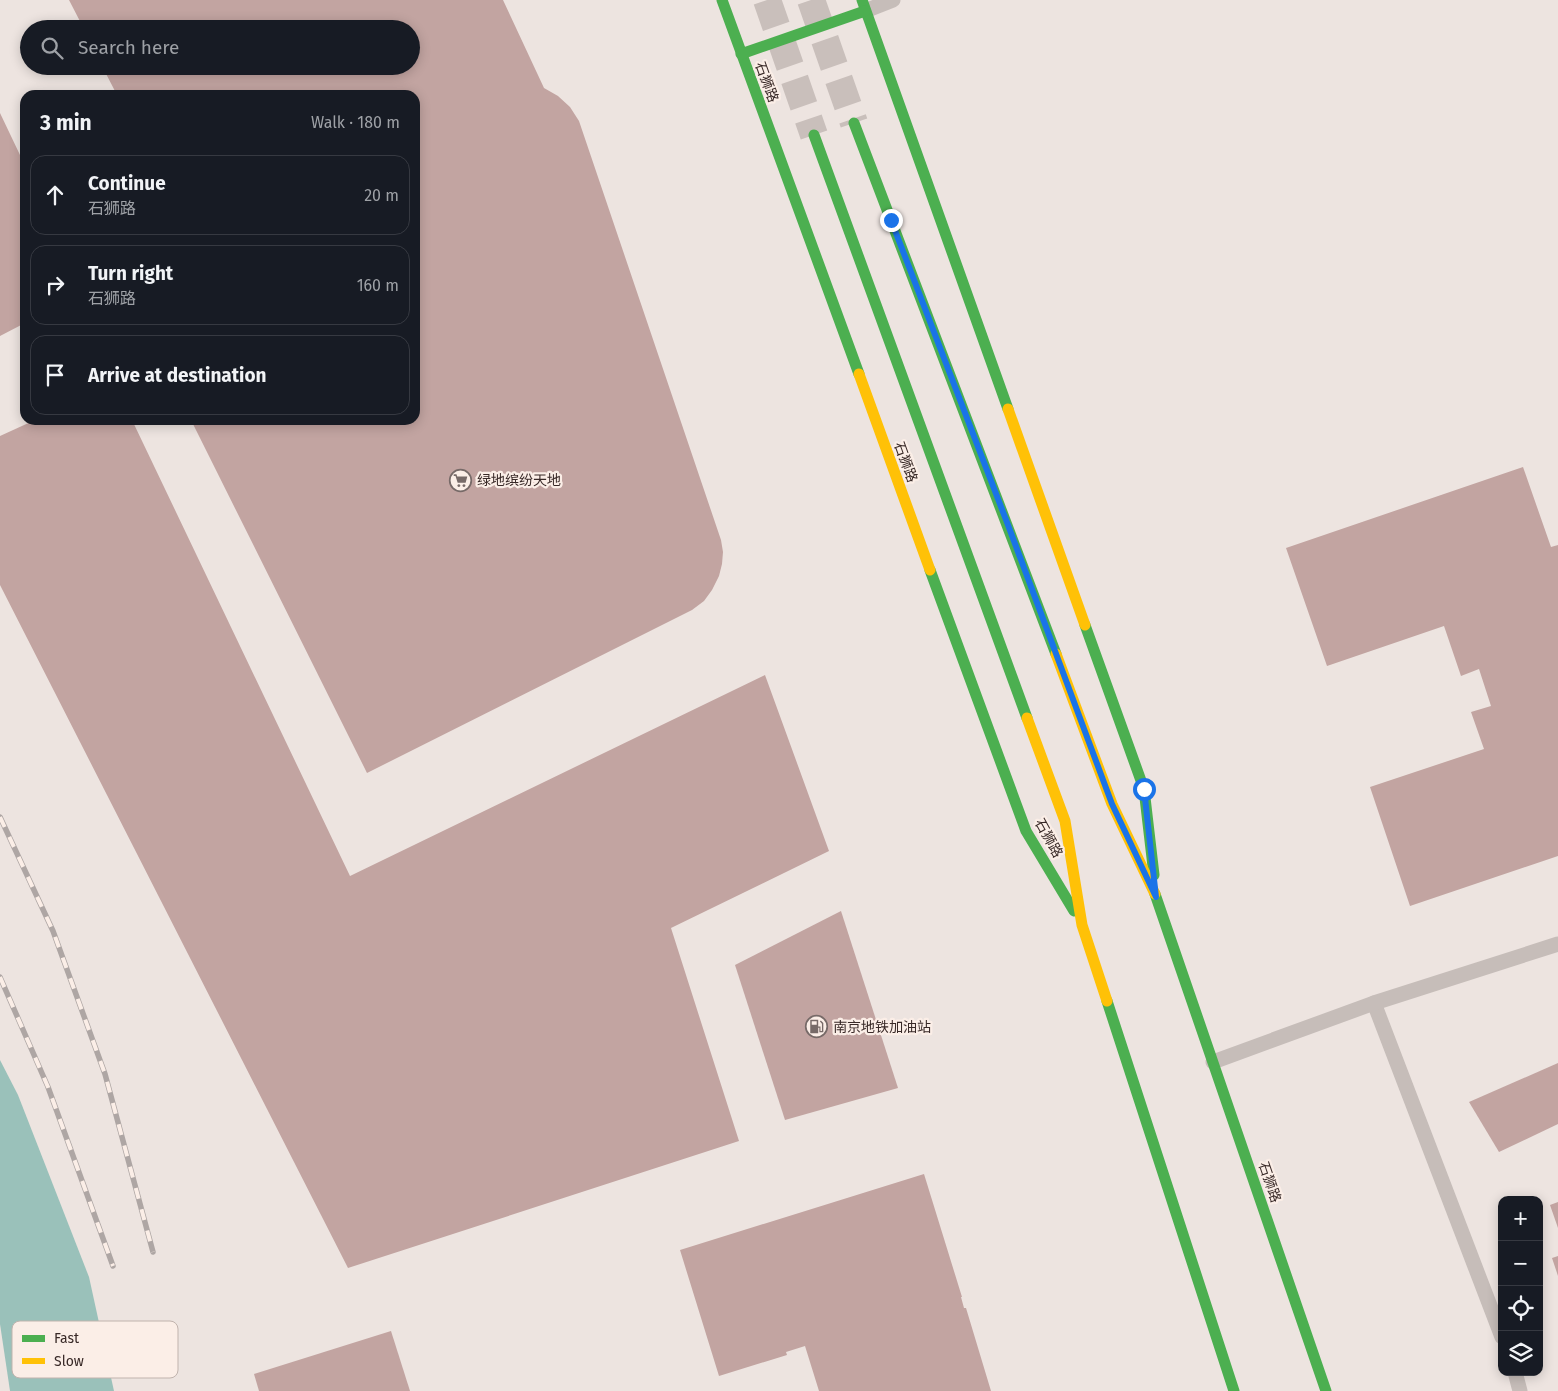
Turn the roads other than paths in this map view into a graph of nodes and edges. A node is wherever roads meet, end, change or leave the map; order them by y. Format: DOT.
graph roads {
  1 [pos="722,0"];
  2 [pos="893,0"];
  3 [pos="864,5"];
  4 [pos="741,54"];
  5 [pos="854,123"];
  6 [pos="814,134"];
  7 [pos="1156,897"];
  8 [pos="1082,925"];
  9 [pos="1558,944"];
  10 [pos="1374,1003"];
  11 [pos="1213,1062"];
  12 [pos="1500,1331"];
  13 [pos="1516,1376"];
  14 [pos="1234,1391"];
  15 [pos="1326,1391"];
  16 [pos="1520,1391"];
  1 -- 4 [label="main road, 石狮路"];
  2 -- 3 [label="lane"];
  3 -- 4 [label="main road"];
  3 -- 7 [label="main road, 石狮路"];
  4 -- 8 [label="main road, 石狮路"];
  5 -- 7 [label="main road, 石狮路"];
  6 -- 8 [label="main road, 石狮路"];
  7 -- 11 [label="main road, 石狮路"];
  8 -- 14 [label="main road, 石狮路"];
  9 -- 10 [label="lane"];
  10 -- 11 [label="lane"];
  10 -- 12 [label="lane"];
  11 -- 15 [label="main road, 石狮路"];
  13 -- 16 [label="lane"];
}
